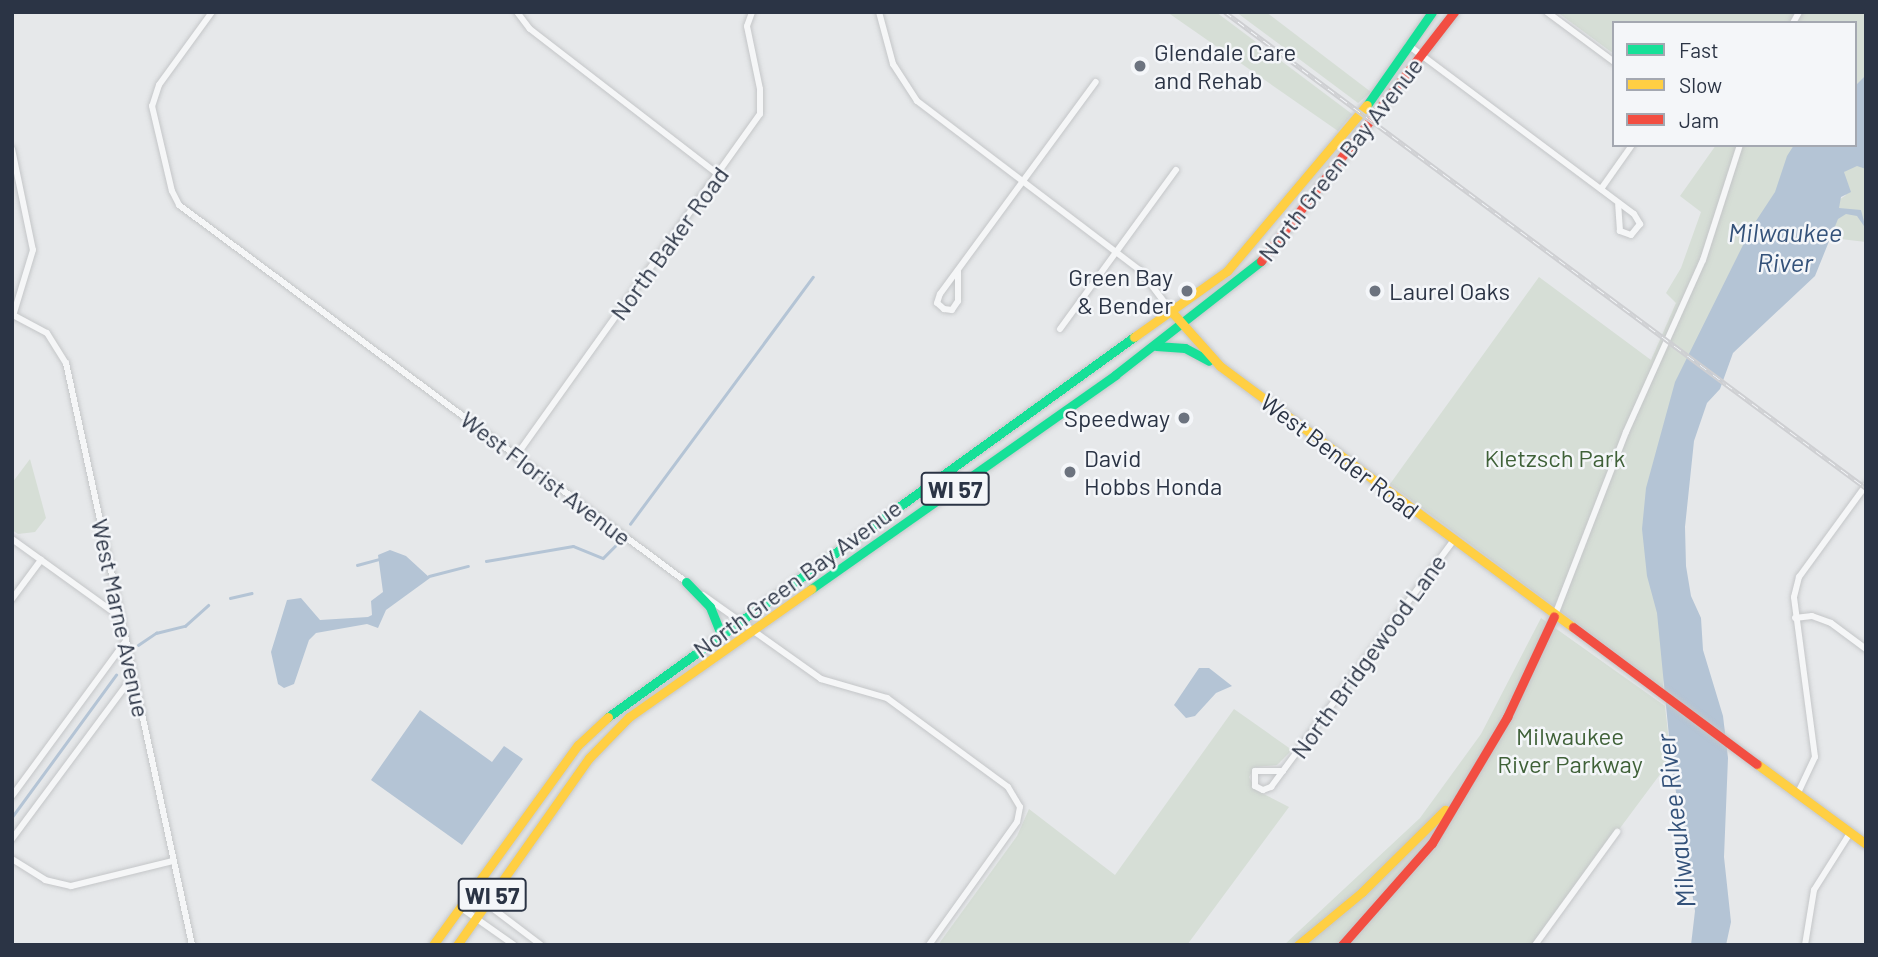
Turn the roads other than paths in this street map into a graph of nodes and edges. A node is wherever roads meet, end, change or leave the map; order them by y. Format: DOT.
graph roads {
  1 [pos="212,12"];
  2 [pos="517,12"];
  3 [pos="752,12"];
  4 [pos="879,12"];
  5 [pos="1432,12"];
  6 [pos="1454,12"];
  7 [pos="1547,12"];
  8 [pos="1408,46"];
  9 [pos="1421,56"];
  10 [pos="1612,61"];
  11 [pos="1096,82"];
  12 [pos="1631,147"];
  13 [pos="1739,147"];
  14 [pos="12,149"];
  15 [pos="1176,170"];
  16 [pos="719,175"];
  17 [pos="1024,183"];
  18 [pos="1601,189"];
  19 [pos="1618,205"];
  20 [pos="1117,251"];
  21 [pos="958,271"];
  22 [pos="1171,311"];
  23 [pos="13,316"];
  24 [pos="1183,326"];
  25 [pos="1060,329"];
  26 [pos="1156,346"];
  27 [pos="1220,366"];
  28 [pos="516,456"];
  29 [pos="1866,485"];
  30 [pos="12,539"];
  31 [pos="1454,540"];
  32 [pos="41,560"];
  33 [pos="821,560"];
  34 [pos="807,570"];
  35 [pos="832,576"];
  36 [pos="686,582"];
  37 [pos="818,586"];
  38 [pos="12,599"];
  39 [pos="1554,616"];
  40 [pos="120,617"];
  41 [pos="1795,618"];
  42 [pos="737,620"];
  43 [pos="752,630"];
  44 [pos="720,632"];
  45 [pos="125,642"];
  46 [pos="1866,649"];
  47 [pos="133,676"];
  48 [pos="1283,771"];
  49 [pos="1797,794"];
  50 [pos="12,796"];
  51 [pos="1451,804"];
  52 [pos="1617,832"];
  53 [pos="1850,832"];
  54 [pos="12,839"];
  55 [pos="1866,844"];
  56 [pos="12,859"];
  57 [pos="173,861"];
  58 [pos="471,892"];
  59 [pos="486,904"];
  60 [pos="460,907"];
  61 [pos="476,918"];
  62 [pos="192,945"];
  63 [pos="433,945"];
  64 [pos="457,945"];
  65 [pos="514,945"];
  66 [pos="541,945"];
  67 [pos="929,945"];
  68 [pos="1298,945"];
  69 [pos="1342,945"];
  70 [pos="1535,945"];
  71 [pos="1805,945"];
  1 -- 28 [label="street, West Florist Avenue"];
  2 -- 16 [label="street"];
  3 -- 16 [label="street, North Baker Road"];
  4 -- 17 [label="street, West Bender Road"];
  5 -- 8 [label="main road, North Green Bay Avenue / WI 57"];
  6 -- 9 [label="main road, North Green Bay Avenue / WI 57"];
  7 -- 10 [label="street"];
  8 -- 9 [label="street"];
  8 -- 22 [label="main road, North Green Bay Avenue / WI 57"];
  9 -- 18 [label="street"];
  9 -- 24 [label="main road, North Green Bay Avenue / WI 57"];
  11 -- 17 [label="street"];
  12 -- 18 [label="street"];
  13 -- 39 [label="street"];
  14 -- 23 [label="street"];
  15 -- 20 [label="street"];
  16 -- 28 [label="street, North Baker Road"];
  17 -- 20 [label="street, West Bender Road"];
  17 -- 21 [label="street"];
  18 -- 19 [label="street"];
  19 -- 19 [label="street"];
  20 -- 22 [label="street, West Bender Road"];
  20 -- 25 [label="street"];
  21 -- 21 [label="street"];
  22 -- 24 [label="main road, West Bender Road"];
  22 -- 33 [label="main road, North Green Bay Avenue / WI 57"];
  23 -- 40 [label="street, West Marne Avenue"];
  24 -- 26 [label="main road, North Green Bay Avenue / WI 57"];
  24 -- 27 [label="main road, West Bender Road"];
  26 -- 27 [label="main road"];
  26 -- 35 [label="main road, North Green Bay Avenue / WI 57"];
  27 -- 31 [label="main road, West Bender Road"];
  28 -- 36 [label="street, West Florist Avenue"];
  29 -- 41 [label="street"];
  30 -- 32 [label="street"];
  31 -- 39 [label="main road, West Bender Road"];
  31 -- 48 [label="street, North Bridgewood Lane"];
  32 -- 38 [label="street"];
  32 -- 40 [label="street"];
  33 -- 34 [label="main road, North Green Bay Avenue / WI 57"];
  33 -- 35 [label="main road"];
  34 -- 37 [label="main road"];
  34 -- 42 [label="main road, North Green Bay Avenue / WI 57"];
  35 -- 37 [label="main road, North Green Bay Avenue / WI 57"];
  36 -- 42 [label="street, West Florist Avenue"];
  36 -- 44 [label="main road"];
  37 -- 43 [label="main road, North Green Bay Avenue / WI 57"];
  39 -- 49 [label="main road, West Bender Road"];
  39 -- 51 [label="main road"];
  40 -- 45 [label="street, West Marne Avenue"];
  41 -- 46 [label="street"];
  41 -- 49 [label="street"];
  42 -- 43 [label="street, West Florist Avenue"];
  42 -- 44 [label="main road, North Green Bay Avenue / WI 57"];
  43 -- 59 [label="main road, North Green Bay Avenue / WI 57"];
  43 -- 67 [label="street, West Florist Avenue"];
  44 -- 58 [label="main road, North Green Bay Avenue / WI 57"];
  45 -- 47 [label="street, West Marne Avenue"];
  45 -- 50 [label="street"];
  47 -- 54 [label="street"];
  47 -- 57 [label="street, West Marne Avenue"];
  48 -- 48 [label="street, North Bridgewood Lane"];
  49 -- 53 [label="main road, West Bender Road"];
  51 -- 68 [label="main road"];
  51 -- 69 [label="main road"];
  52 -- 70 [label="street"];
  53 -- 55 [label="main road, West Bender Road"];
  53 -- 71 [label="street"];
  56 -- 57 [label="street"];
  57 -- 62 [label="street, West Marne Avenue"];
  58 -- 59 [label="street"];
  58 -- 60 [label="main road, North Green Bay Avenue / WI 57"];
  59 -- 61 [label="main road, North Green Bay Avenue / WI 57"];
  59 -- 66 [label="street"];
  60 -- 61 [label="street"];
  60 -- 63 [label="main road, North Green Bay Avenue / WI 57"];
  61 -- 64 [label="main road, North Green Bay Avenue / WI 57"];
  61 -- 65 [label="street"];
}
